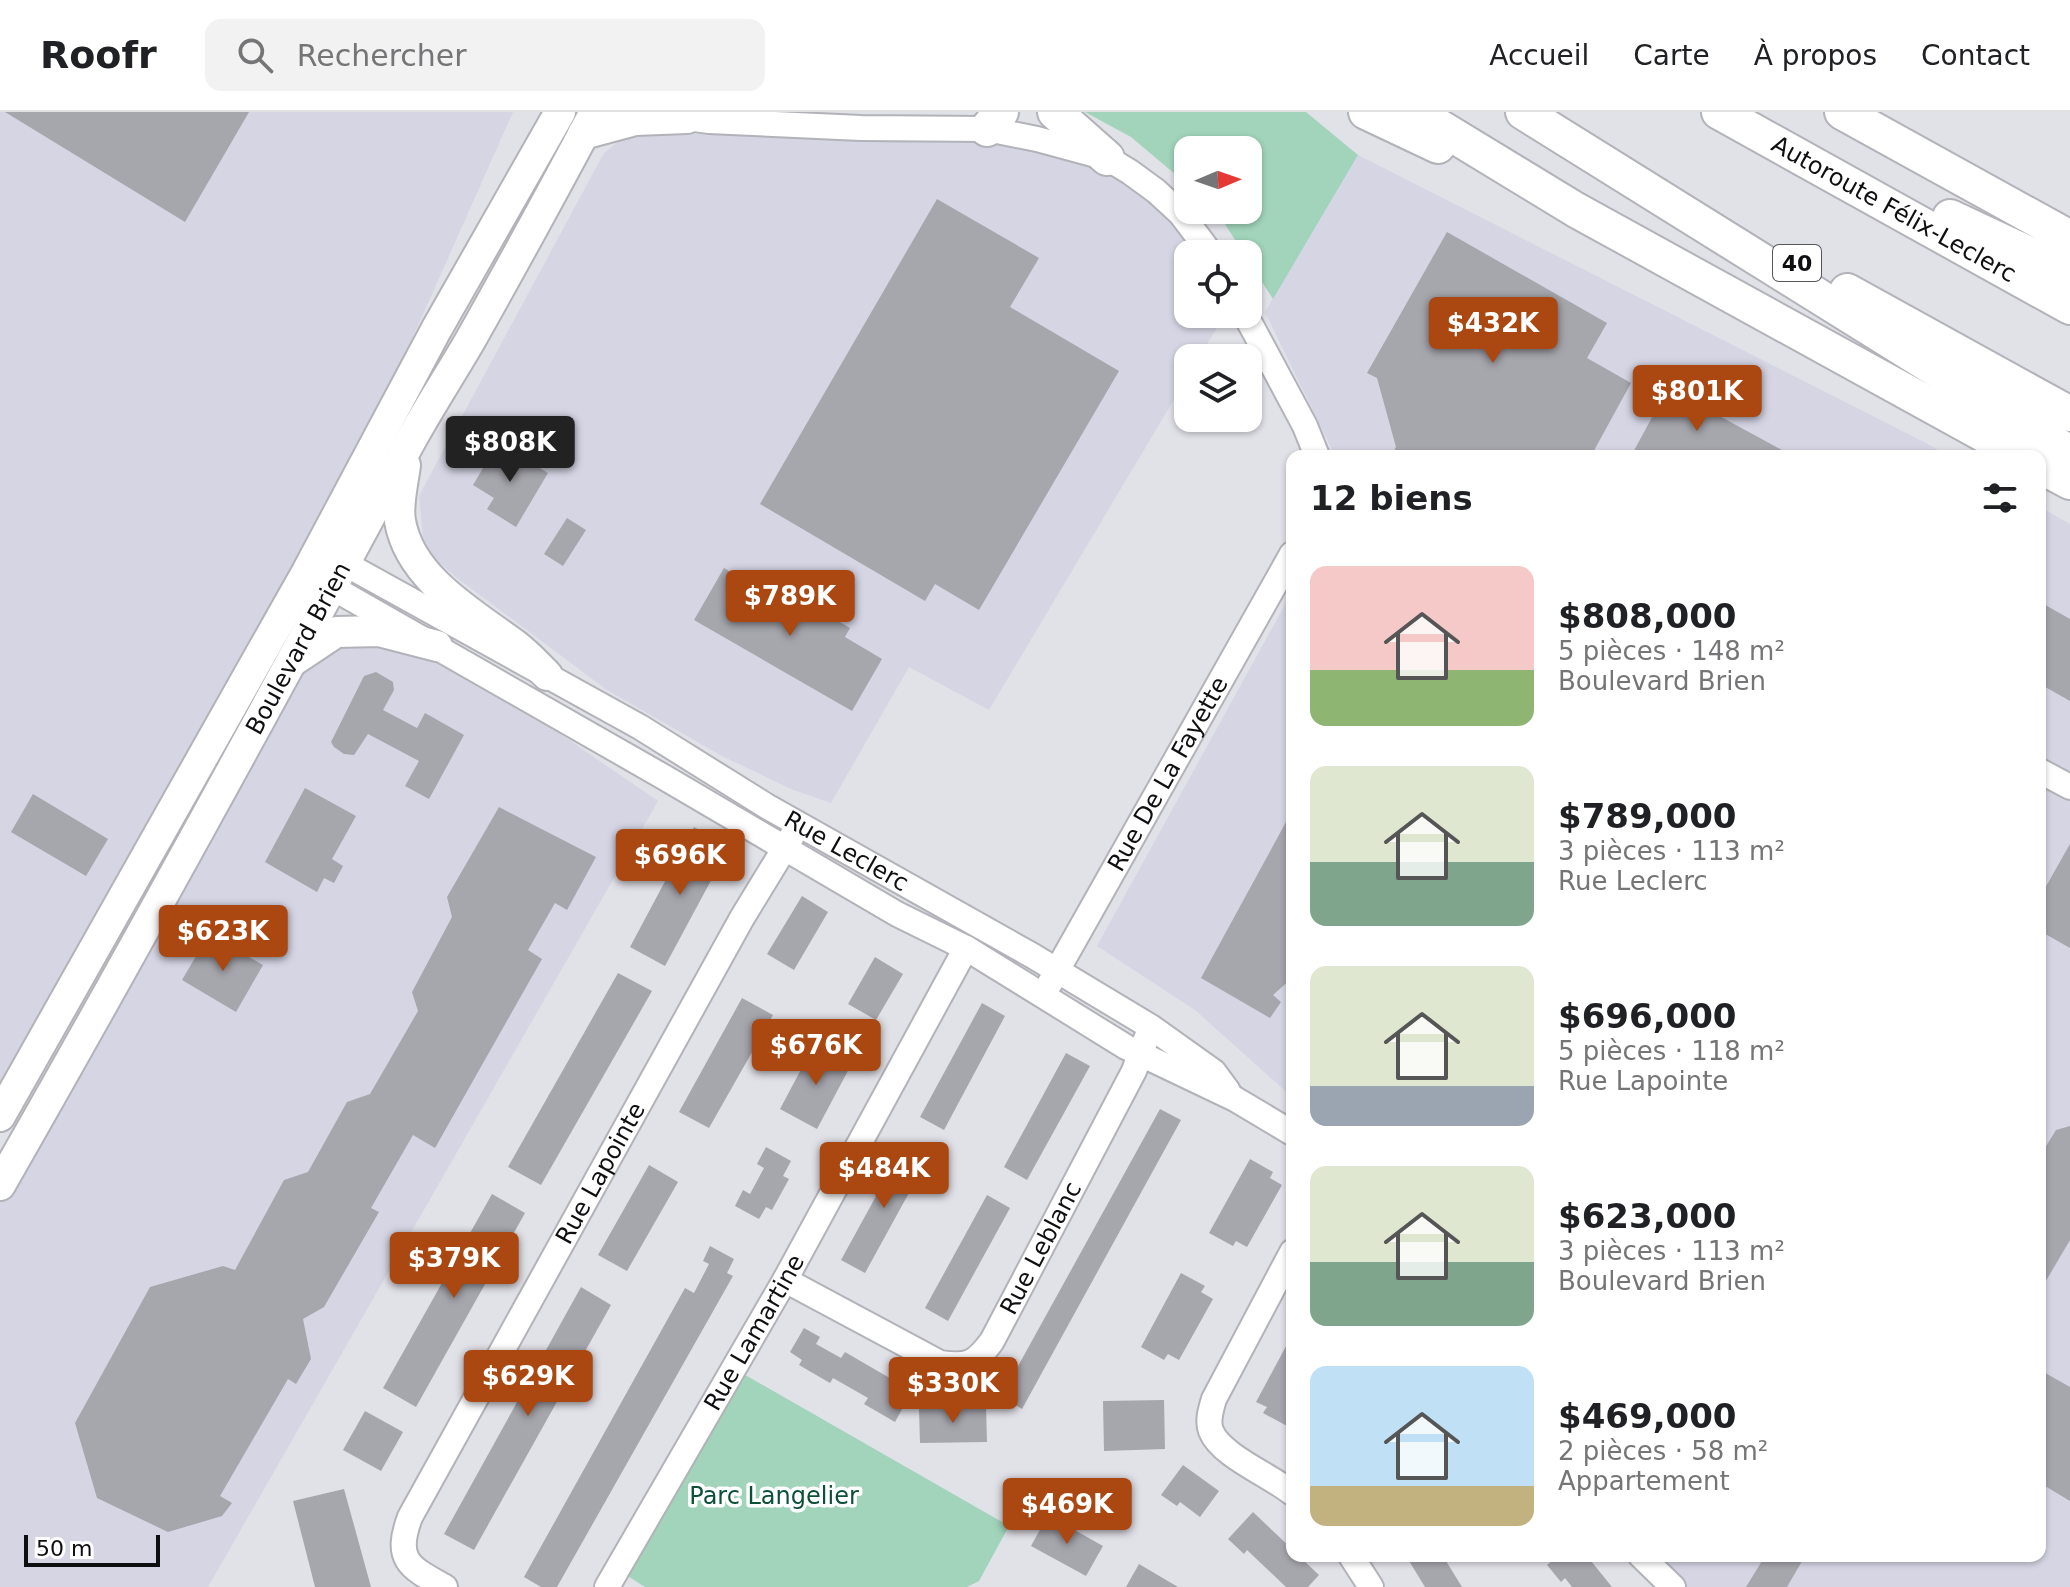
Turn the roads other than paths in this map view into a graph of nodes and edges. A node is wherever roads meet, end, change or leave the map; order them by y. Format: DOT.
graph roads {
  1 [pos="560,112"];
  2 [pos="1055,112"];
  3 [pos="1366,112"];
  4 [pos="1415,112"];
  5 [pos="1524,112"];
  6 [pos="1842,112"];
  7 [pos="1721,113"];
  8 [pos="682,115"];
  9 [pos="991,118"];
  10 [pos="589,123"];
  11 [pos="1107,158"];
  12 [pos="1576,210"];
  13 [pos="2070,238"];
  14 [pos="1201,240"];
  15 [pos="2070,273"];
  16 [pos="2070,307"];
  17 [pos="1252,328"];
  18 [pos="2070,414"];
  19 [pos="407,447"];
  20 [pos="1315,450"];
  21 [pos="2012,450"];
  22 [pos="2070,453"];
  23 [pos="2046,469"];
  24 [pos="2070,482"];
  25 [pos="312,561"];
  26 [pos="1286,565"];
  27 [pos="340,577"];
  28 [pos="437,646"];
  29 [pos="289,663"];
  30 [pos="547,675"];
  31 [pos="2046,774"];
  32 [pos="2070,787"];
  33 [pos="800,824"];
  34 [pos="785,848"];
  35 [pos="966,948"];
  36 [pos="1058,970"];
  37 [pos="1043,996"];
  38 [pos="1151,1027"];
  39 [pos="1141,1054"];
  40 [pos="1235,1099"];
  41 [pos="0,1116"];
  42 [pos="1286,1129"];
  43 [pos="0,1185"];
  44 [pos="1286,1263"];
  45 [pos="785,1280"];
  46 [pos="1286,1489"];
  47 [pos="1355,1562"];
  48 [pos="1647,1562"];
  49 [pos="445,1587"];
  50 [pos="607,1587"];
  51 [pos="1371,1587"];
  52 [pos="1673,1587"];
  1 -- 25 [label="main road, Boulevard Brien"];
  2 -- 11 [label="highway"];
  3 -- 12 [label="highway"];
  4 -- 12 [label="highway"];
  5 -- 18 [label="highway, 40"];
  5 -- 22 [label="highway"];
  6 -- 13 [label="highway"];
  7 -- 15 [label="highway"];
  7 -- 16 [label="highway, Autoroute Félix-Leclerc"];
  8 -- 9 [label="street"];
  8 -- 10 [label="main road"];
  9 -- 11 [label="street"];
  10 -- 19 [label="main road, Boulevard Brien"];
  11 -- 14 [label="street"];
  12 -- 21 [label="highway"];
  17 -- 20 [label="street"];
  19 -- 27 [label="main road, Boulevard Brien"];
  19 -- 30 [label="main road"];
  23 -- 24 [label="highway"];
  25 -- 27 [label="street, Rue Leclerc"];
  25 -- 41 [label="main road, Boulevard Brien"];
  26 -- 36 [label="street, Rue De La Fayette"];
  27 -- 28 [label="street, Rue Leclerc"];
  27 -- 29 [label="main road, Boulevard Brien"];
  27 -- 30 [label="street, Rue Leclerc"];
  28 -- 29 [label="main road"];
  28 -- 34 [label="street, Rue Leclerc"];
  29 -- 43 [label="main road, Boulevard Brien"];
  30 -- 33 [label="street, Rue Leclerc"];
  31 -- 32 [label="street"];
  33 -- 34 [label="street, Rue Lapointe"];
  33 -- 36 [label="street, Rue Leclerc"];
  34 -- 35 [label="street, Rue Leclerc"];
  34 -- 49 [label="street, Rue Lapointe"];
  35 -- 37 [label="street, Rue Leclerc"];
  35 -- 45 [label="street, Rue Lamartine"];
  36 -- 37 [label="street, Rue De La Fayette"];
  36 -- 38 [label="street, Rue Leclerc"];
  37 -- 39 [label="street, Rue Leclerc"];
  38 -- 39 [label="street, Rue Leblanc"];
  38 -- 40 [label="street, Rue Leclerc"];
  39 -- 40 [label="street, Rue Leclerc"];
  39 -- 45 [label="street, Rue Leblanc"];
  40 -- 42 [label="street, Rue Leclerc"];
  44 -- 46 [label="street"];
  45 -- 50 [label="street, Rue Lamartine"];
  47 -- 51 [label="street"];
  48 -- 52 [label="street"];
}
